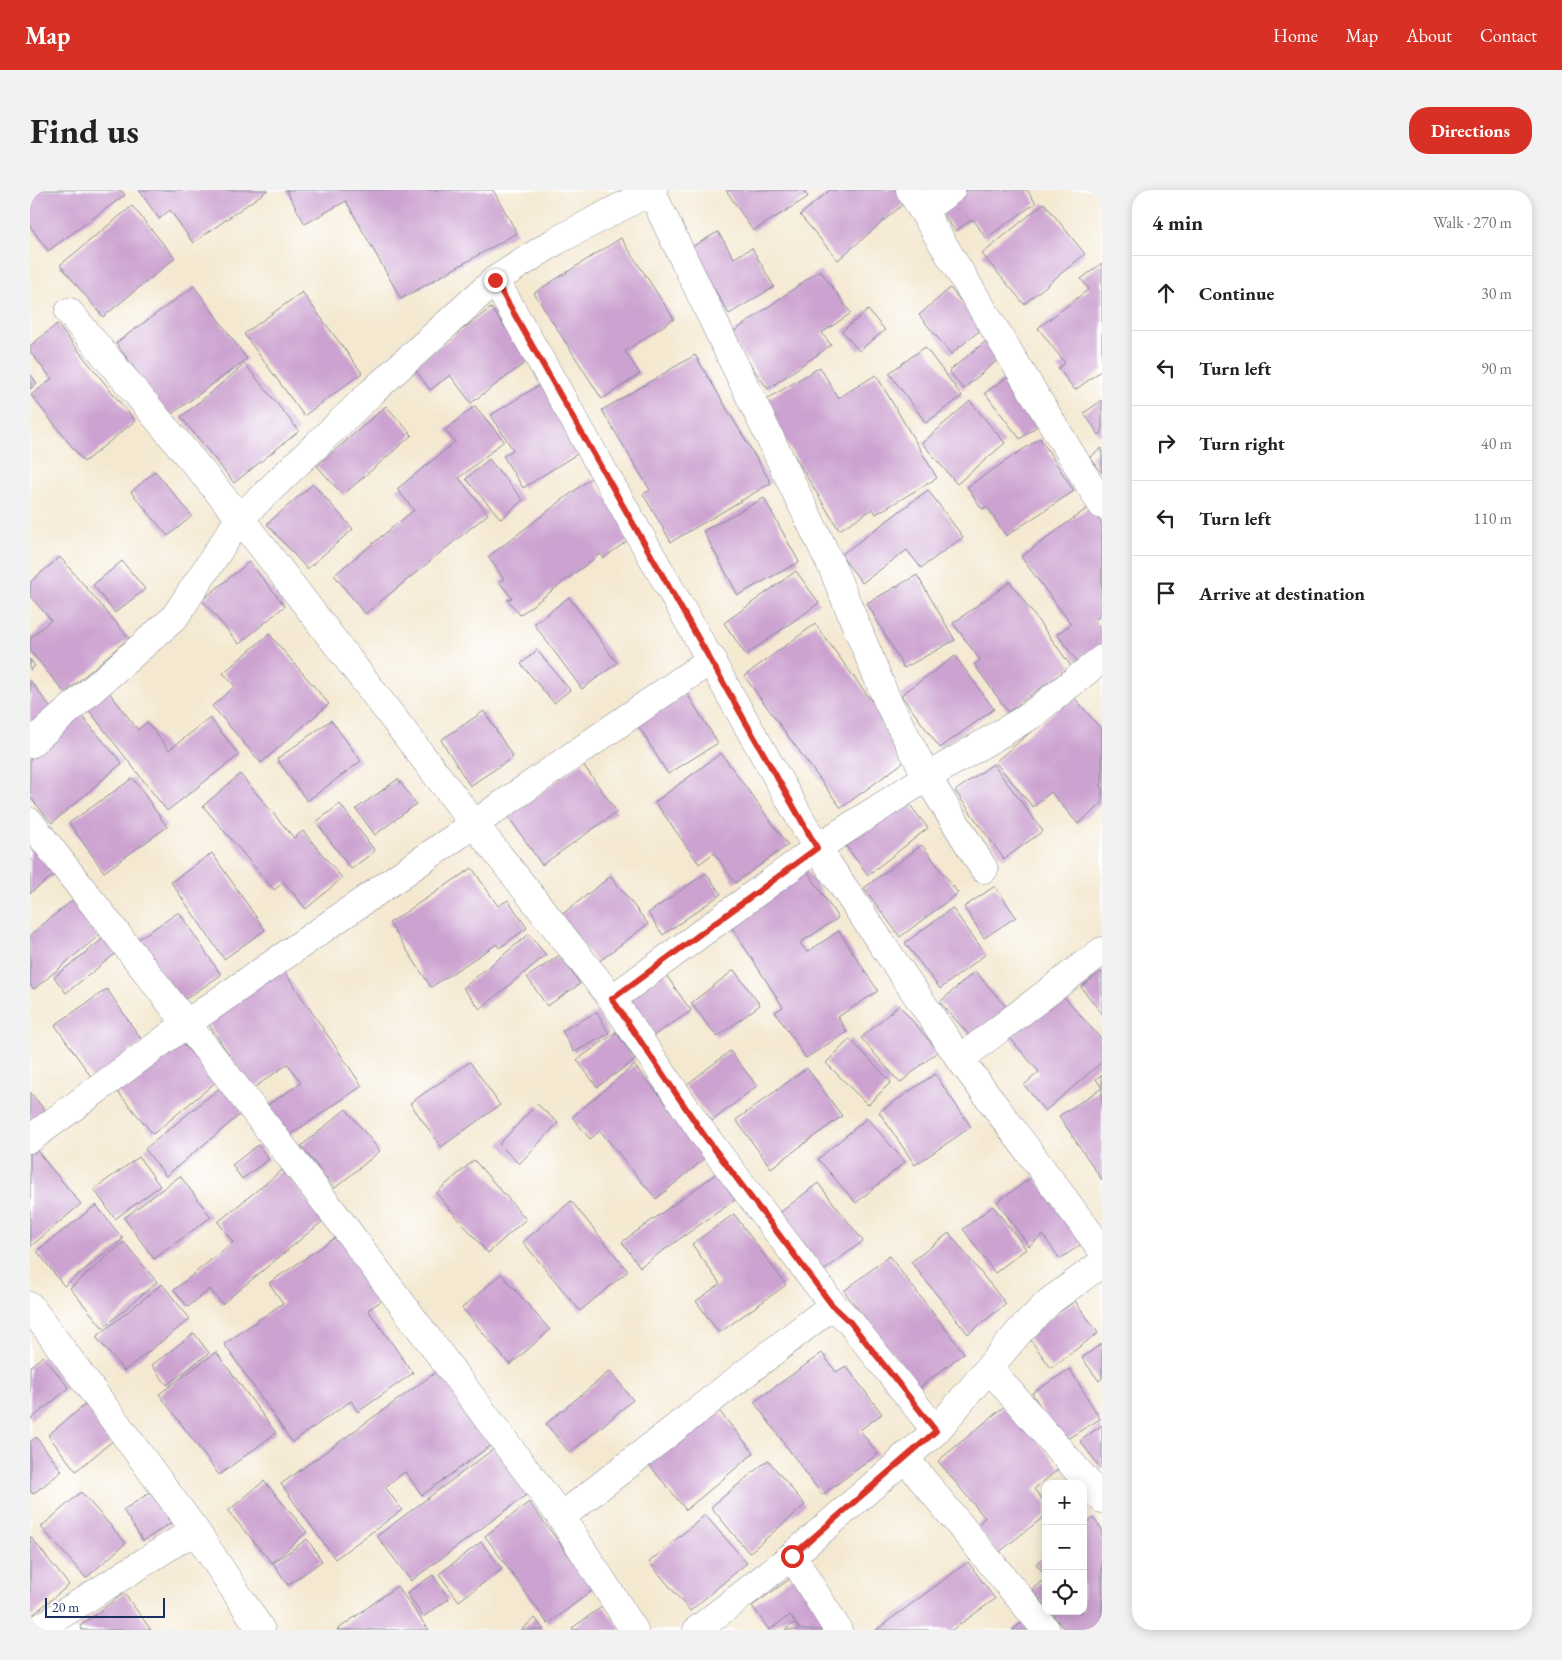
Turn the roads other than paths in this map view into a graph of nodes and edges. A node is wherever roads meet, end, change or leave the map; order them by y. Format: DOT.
graph roads {
  1 [pos="951,190"];
  2 [pos="652,191"];
  3 [pos="917,200"];
  4 [pos="495,280"];
  5 [pos="69,312"];
  6 [pos="1102,505"];
  7 [pos="240,518"];
  8 [pos="712,659"];
  9 [pos="1102,659"];
  10 [pos="30,744"];
  11 [pos="927,777"];
  12 [pos="30,822"];
  13 [pos="475,825"];
  14 [pos="817,848"];
  15 [pos="984,869"];
  16 [pos="1102,951"];
  17 [pos="612,999"];
  18 [pos="186,1024"];
  19 [pos="960,1059"];
  20 [pos="30,1139"];
  21 [pos="1102,1250"];
  22 [pos="1102,1263"];
  23 [pos="832,1305"];
  24 [pos="30,1306"];
  25 [pos="989,1368"];
  26 [pos="936,1431"];
  27 [pos="904,1457"];
  28 [pos="1102,1499"];
  29 [pos="561,1517"];
  30 [pos="195,1530"];
  31 [pos="792,1556"];
  32 [pos="37,1630"];
  33 [pos="261,1630"];
  34 [pos="634,1630"];
  35 [pos="697,1630"];
  36 [pos="838,1630"];
  37 [pos="1046,1630"];
  1 -- 3 [label="street"];
  2 -- 4 [label="street"];
  2 -- 11 [label="street"];
  3 -- 6 [label="street"];
  4 -- 7 [label="street"];
  4 -- 8 [label="street"];
  5 -- 7 [label="street"];
  7 -- 10 [label="street"];
  7 -- 13 [label="street"];
  8 -- 13 [label="street"];
  8 -- 14 [label="street"];
  9 -- 11 [label="street"];
  11 -- 14 [label="street"];
  11 -- 15 [label="street"];
  12 -- 18 [label="street"];
  13 -- 17 [label="street"];
  13 -- 18 [label="street"];
  14 -- 17 [label="street"];
  14 -- 19 [label="street"];
  16 -- 19 [label="street"];
  17 -- 23 [label="street"];
  18 -- 20 [label="street"];
  18 -- 29 [label="street"];
  19 -- 21 [label="street"];
  22 -- 25 [label="street"];
  23 -- 26 [label="street"];
  23 -- 29 [label="street"];
  24 -- 30 [label="street"];
  25 -- 26 [label="street"];
  25 -- 28 [label="street"];
  26 -- 27 [label="street"];
  27 -- 31 [label="street"];
  27 -- 37 [label="street"];
  29 -- 34 [label="street"];
  30 -- 32 [label="street"];
  30 -- 33 [label="street"];
  31 -- 35 [label="street"];
  31 -- 36 [label="street"];
}
